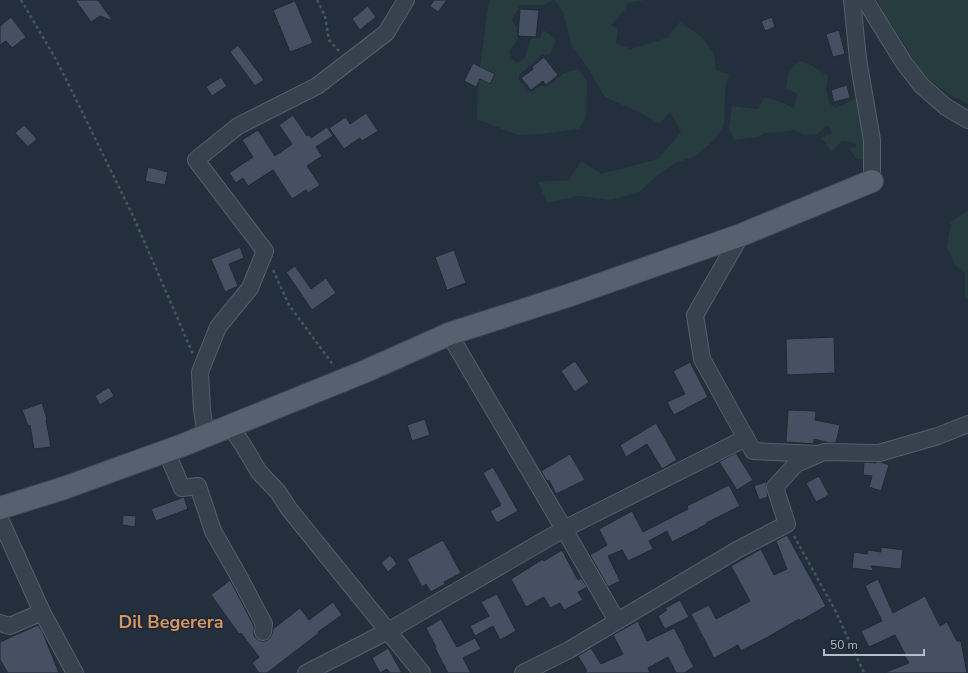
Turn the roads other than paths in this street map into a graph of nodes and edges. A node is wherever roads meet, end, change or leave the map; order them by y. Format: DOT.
graph roads {
  1 [pos="406,0"];
  2 [pos="852,0"];
  3 [pos="866,0"];
  4 [pos="968,120"];
  5 [pos="872,181"];
  6 [pos="741,235"];
  7 [pos="449,334"];
  8 [pos="968,424"];
  9 [pos="230,426"];
  10 [pos="206,436"];
  11 [pos="746,438"];
  12 [pos="166,451"];
  13 [pos="819,454"];
  14 [pos="0,508"];
  15 [pos="0,519"];
  16 [pos="564,529"];
  17 [pos="42,612"];
  18 [pos="617,621"];
  19 [pos="0,623"];
  20 [pos="388,631"];
  21 [pos="263,632"];
  22 [pos="75,673"];
  23 [pos="306,673"];
  24 [pos="422,673"];
  25 [pos="523,673"];
  1 -- 10 [label="street"];
  2 -- 5 [label="street"];
  3 -- 4 [label="street"];
  5 -- 6 [label="main road"];
  6 -- 7 [label="main road"];
  6 -- 11 [label="street"];
  7 -- 9 [label="main road"];
  7 -- 16 [label="street"];
  8 -- 13 [label="street"];
  9 -- 10 [label="main road"];
  9 -- 20 [label="street"];
  10 -- 12 [label="main road"];
  11 -- 13 [label="street"];
  11 -- 16 [label="street"];
  12 -- 14 [label="main road"];
  12 -- 21 [label="street"];
  13 -- 18 [label="street"];
  15 -- 17 [label="street"];
  16 -- 18 [label="street"];
  16 -- 20 [label="street"];
  17 -- 19 [label="street"];
  17 -- 22 [label="street"];
  18 -- 25 [label="street"];
  20 -- 23 [label="street"];
  20 -- 24 [label="street"];
}
